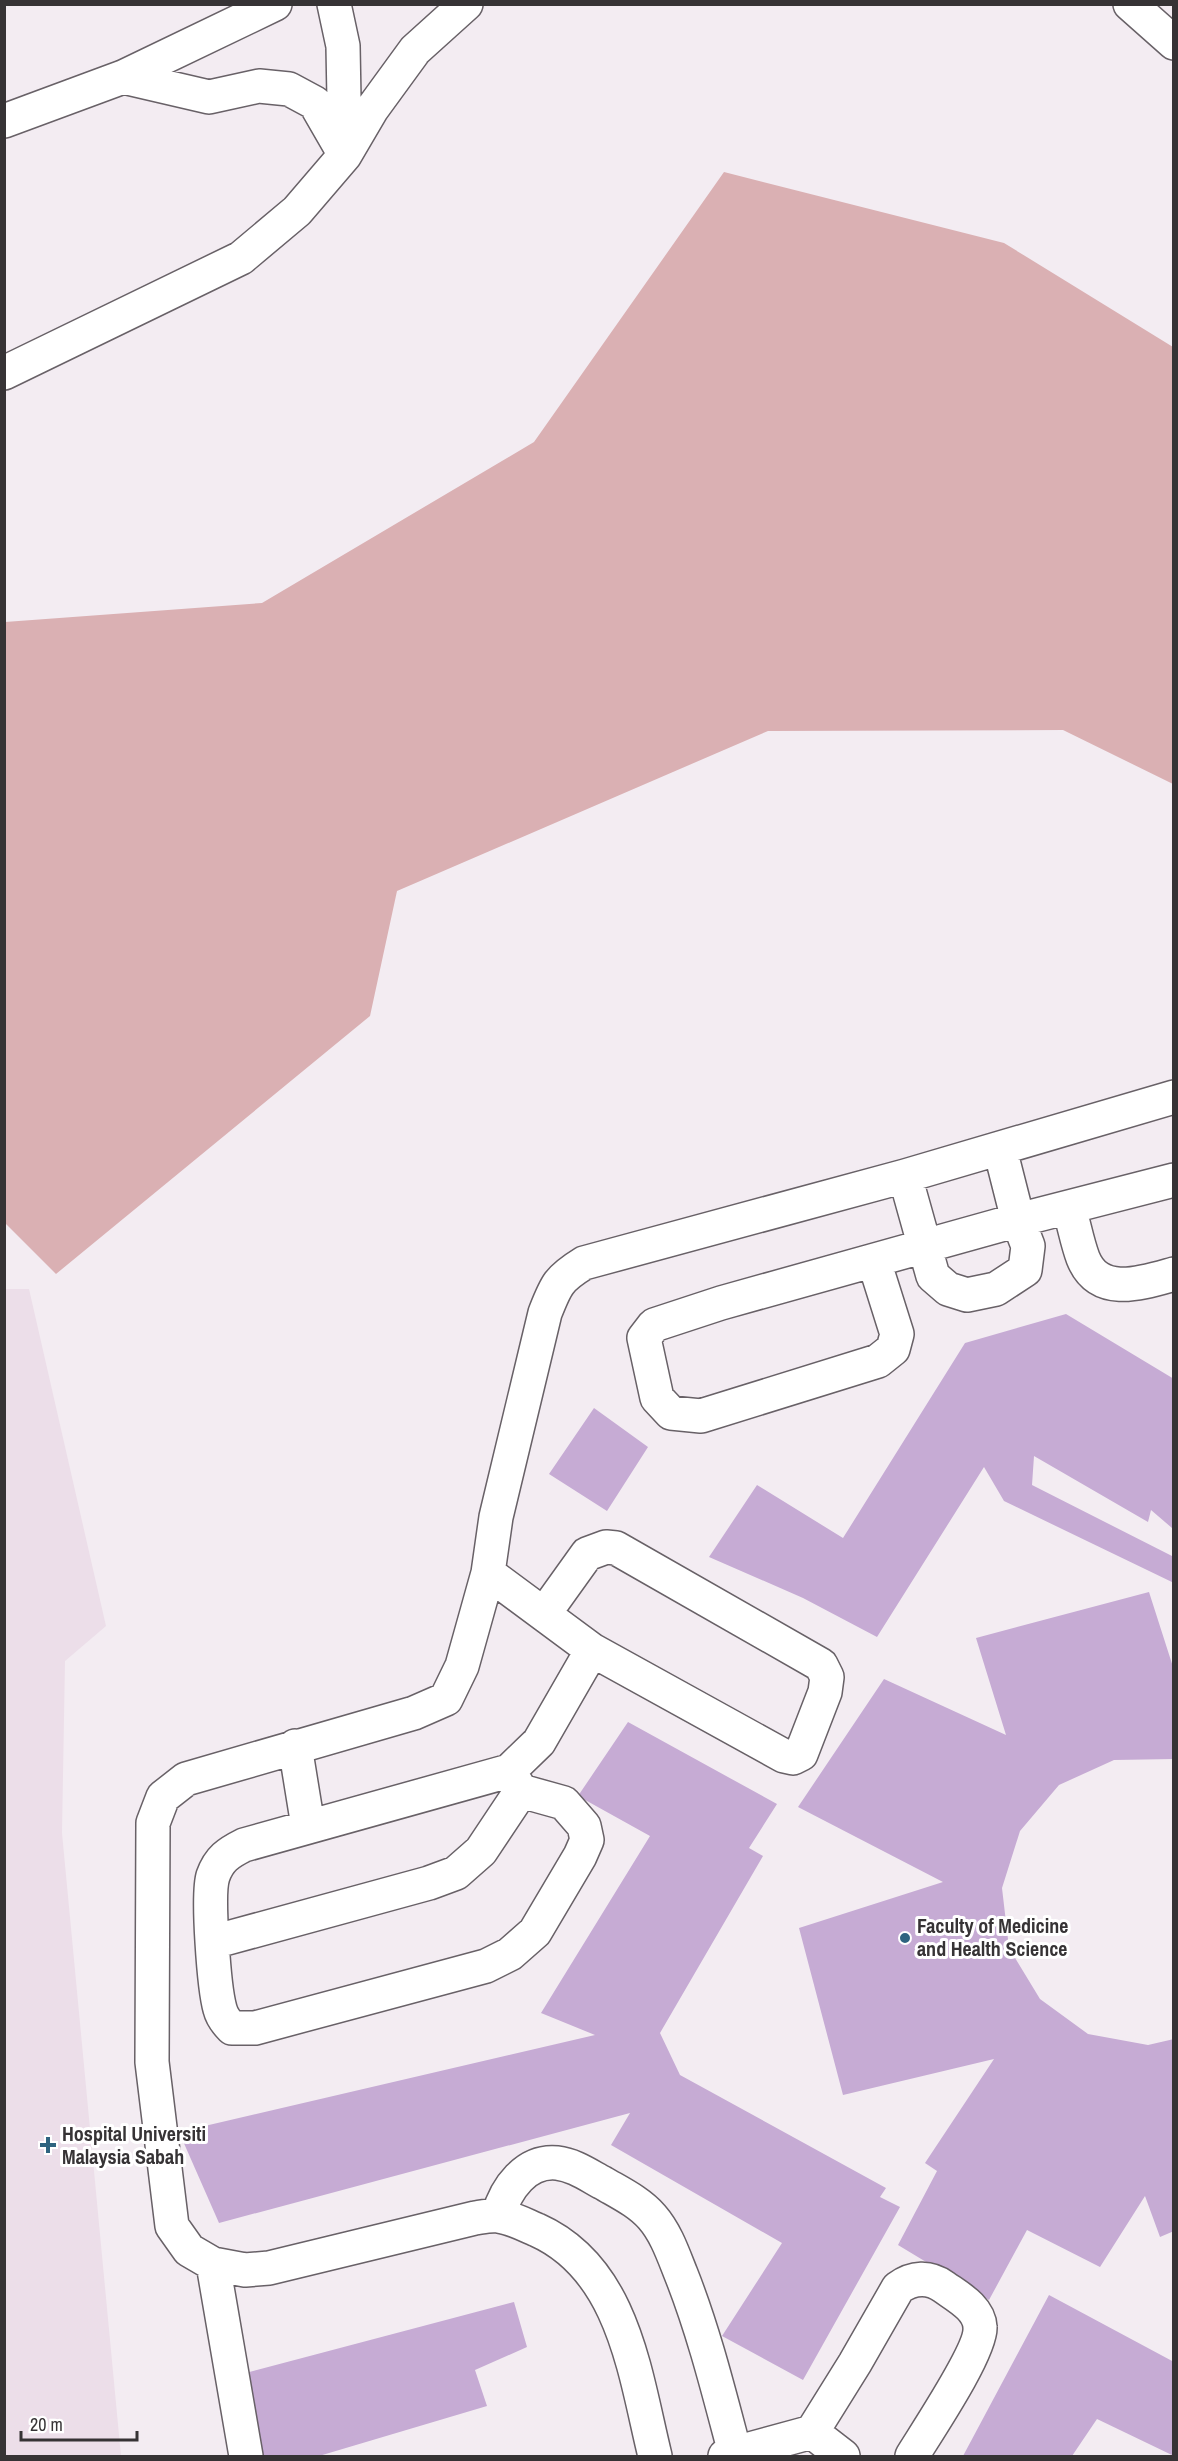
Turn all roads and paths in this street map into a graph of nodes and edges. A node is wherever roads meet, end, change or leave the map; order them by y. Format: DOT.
graph roads {
  1 [pos="275,4"];
  2 [pos="334,4"];
  3 [pos="466,4"];
  4 [pos="1130,4"];
  5 [pos="1173,43"];
  6 [pos="123,77"];
  7 [pos="4,121"];
  8 [pos="345,155"];
  9 [pos="4,373"];
  10 [pos="1173,1097"];
  11 [pos="1000,1149"];
  12 [pos="905,1176"];
  13 [pos="1173,1180"];
  14 [pos="1070,1208"];
  15 [pos="1018,1220"];
  16 [pos="925,1248"];
  17 [pos="874,1262"];
  18 [pos="1173,1274"];
  19 [pos="488,1573"];
  20 [pos="544,1614"];
  21 [pos="592,1650"];
  22 [pos="296,1746"];
  23 [pos="515,1781"];
  24 [pos="308,1826"];
  25 [pos="213,1942"];
  26 [pos="498,2216"];
  27 [pos="213,2264"];
  28 [pos="812,2432"];
  29 [pos="730,2455"];
  30 [pos="246,2457"];
  31 [pos="655,2457"];
  32 [pos="843,2457"];
  33 [pos="912,2457"];
  1 -- 6 [label="street"];
  2 -- 8 [label="street"];
  3 -- 8 [label="street"];
  4 -- 5 [label="street"];
  6 -- 7 [label="street"];
  6 -- 8 [label="street"];
  8 -- 9 [label="street"];
  10 -- 11 [label="street"];
  11 -- 12 [label="street"];
  11 -- 15 [label="street"];
  12 -- 16 [label="street"];
  12 -- 19 [label="street"];
  13 -- 14 [label="street"];
  14 -- 15 [label="street"];
  14 -- 18 [label="street"];
  15 -- 16 [label="street"];
  15 -- 16 [label="street"];
  16 -- 17 [label="street"];
  17 -- 17 [label="street"];
  19 -- 20 [label="street"];
  19 -- 22 [label="street"];
  20 -- 21 [label="street"];
  20 -- 21 [label="street"];
  21 -- 23 [label="street"];
  22 -- 24 [label="street"];
  22 -- 27 [label="street"];
  23 -- 24 [label="street"];
  23 -- 25 [label="street"];
  23 -- 25 [label="street"];
  24 -- 25 [label="street"];
  26 -- 27 [label="street"];
  26 -- 29 [label="street"];
  26 -- 31 [label="street"];
  27 -- 30 [label="street"];
  28 -- 29 [label="street"];
  28 -- 32 [label="street"];
  28 -- 33 [label="street"];
}
